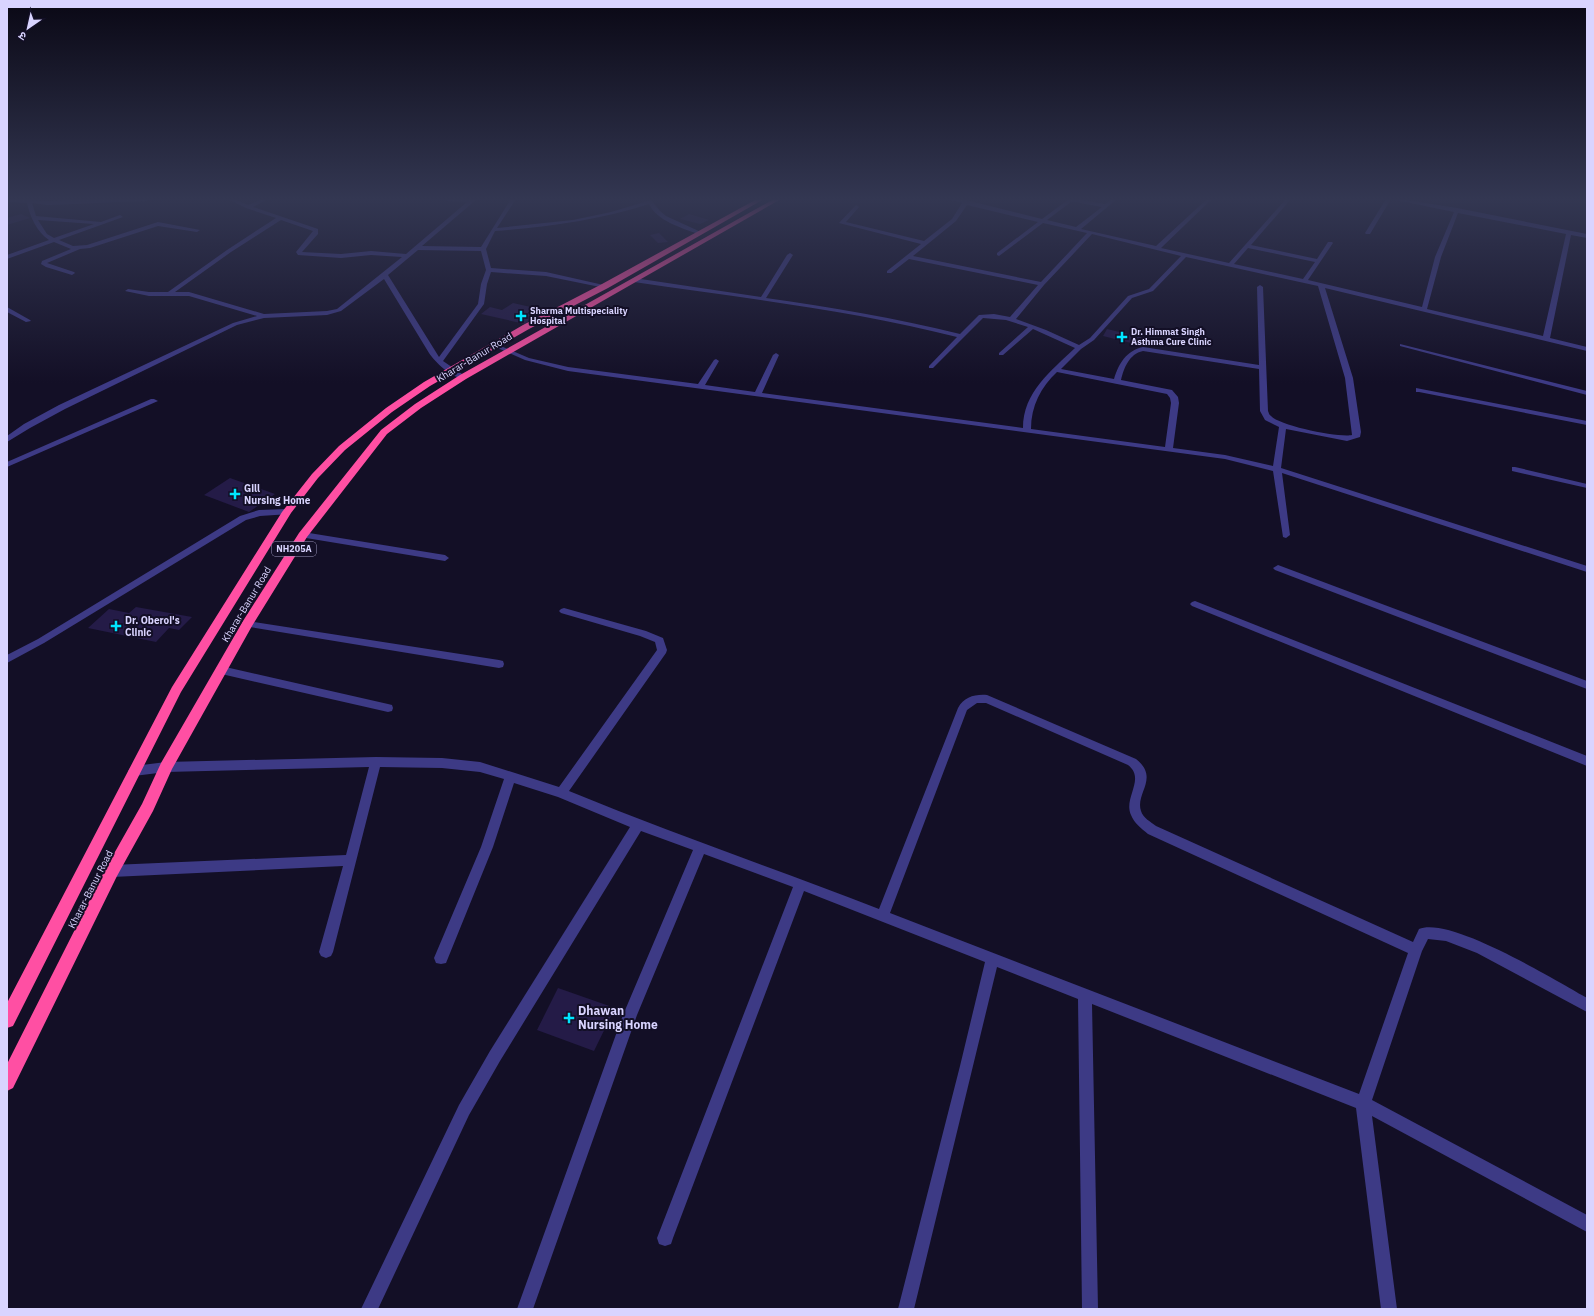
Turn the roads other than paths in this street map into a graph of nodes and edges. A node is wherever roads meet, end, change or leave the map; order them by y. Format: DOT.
graph roads {
  1 [pos="48,260"];
  2 [pos="216,260"];
  3 [pos="401,260"];
  4 [pos="486,260"];
  5 [pos="651,260"];
  6 [pos="669,260"];
  7 [pos="787,260"];
  8 [pos="904,260"];
  9 [pos="925,260"];
  10 [pos="1064,260"];
  11 [pos="1180,260"];
  12 [pos="1209,260"];
  13 [pos="1234,260"];
  14 [pos="1437,260"];
  15 [pos="1563,260"];
  16 [pos="1318,261"];
  17 [pos="1230,265"];
  18 [pos="489,270"];
  19 [pos="889,272"];
  20 [pos="72,273"];
  21 [pos="385,275"];
  22 [pos="634,280"];
  23 [pos="1304,281"];
  24 [pos="1042,284"];
  25 [pos="1321,285"];
  26 [pos="605,286"];
  27 [pos="1260,287"];
  28 [pos="128,291"];
  29 [pos="170,293"];
  30 [pos="763,298"];
  31 [pos="7,309"];
  32 [pos="1424,310"];
  33 [pos="264,316"];
  34 [pos="1011,320"];
  35 [pos="28,321"];
  36 [pos="1032,327"];
  37 [pos="960,336"];
  38 [pos="1546,339"];
  39 [pos="1402,345"];
  40 [pos="494,346"];
  41 [pos="1079,348"];
  42 [pos="1587,349"];
  43 [pos="506,352"];
  44 [pos="1001,354"];
  45 [pos="776,355"];
  46 [pos="716,361"];
  47 [pos="439,362"];
  48 [pos="931,367"];
  49 [pos="1263,368"];
  50 [pos="450,370"];
  51 [pos="1057,370"];
  52 [pos="462,377"];
  53 [pos="1117,381"];
  54 [pos="700,387"];
  55 [pos="1419,390"];
  56 [pos="1587,393"];
  57 [pos="758,394"];
  58 [pos="154,401"];
  59 [pos="1587,423"];
  60 [pos="1282,426"];
  61 [pos="1027,430"];
  62 [pos="7,440"];
  63 [pos="1169,449"];
  64 [pos="7,465"];
  65 [pos="1277,469"];
  66 [pos="1515,469"];
  67 [pos="1587,486"];
  68 [pos="287,512"];
  69 [pos="303,535"];
  70 [pos="1286,535"];
  71 [pos="445,558"];
  72 [pos="1278,568"];
  73 [pos="1587,569"];
  74 [pos="1196,604"];
  75 [pos="564,612"];
  76 [pos="247,624"];
  77 [pos="7,659"];
  78 [pos="499,664"];
  79 [pos="221,670"];
  80 [pos="1587,685"];
  81 [pos="388,708"];
  82 [pos="1587,761"];
  83 [pos="376,762"];
  84 [pos="166,767"];
  85 [pos="134,771"];
  86 [pos="510,777"];
  87 [pos="561,793"];
  88 [pos="638,825"];
  89 [pos="700,849"];
  90 [pos="350,860"];
  91 [pos="112,871"];
  92 [pos="800,884"];
  93 [pos="883,916"];
  94 [pos="1416,950"];
  95 [pos="326,952"];
  96 [pos="441,958"];
  97 [pos="992,959"];
  98 [pos="1085,995"];
  99 [pos="1587,1005"];
  100 [pos="7,1020"];
  101 [pos="7,1082"];
  102 [pos="1363,1103"];
  103 [pos="1587,1224"];
  104 [pos="665,1238"];
  105 [pos="369,1309"];
  106 [pos="525,1309"];
  107 [pos="906,1309"];
  108 [pos="1090,1309"];
  109 [pos="1389,1309"];
  1 -- 20 [label="street"];
  2 -- 29 [label="street"];
  3 -- 21 [label="street"];
  4 -- 18 [label="street"];
  5 -- 26 [label="highway, NH205A"];
  6 -- 22 [label="highway, Kharar-Banur Road / NH205A"];
  7 -- 30 [label="street"];
  8 -- 19 [label="street"];
  9 -- 24 [label="street"];
  10 -- 24 [label="street"];
  11 -- 41 [label="street"];
  12 -- 17 [label="street"];
  13 -- 17 [label="street"];
  14 -- 32 [label="street"];
  15 -- 38 [label="street"];
  16 -- 23 [label="street"];
  17 -- 23 [label="street"];
  18 -- 26 [label="street"];
  18 -- 47 [label="street"];
  21 -- 33 [label="street"];
  21 -- 47 [label="street"];
  22 -- 30 [label="street"];
  22 -- 43 [label="highway, Kharar-Banur Road / NH205A"];
  23 -- 25 [label="street"];
  24 -- 34 [label="street"];
  25 -- 32 [label="street"];
  25 -- 60 [label="street"];
  26 -- 40 [label="highway, NH205A"];
  27 -- 49 [label="street"];
  28 -- 29 [label="street"];
  29 -- 33 [label="street"];
  30 -- 37 [label="street"];
  31 -- 35 [label="street"];
  32 -- 38 [label="street"];
  33 -- 62 [label="street"];
  34 -- 36 [label="street"];
  34 -- 37 [label="street"];
  36 -- 41 [label="street"];
  36 -- 44 [label="street"];
  37 -- 48 [label="street"];
  38 -- 42 [label="street"];
  39 -- 56 [label="street"];
  40 -- 43 [label="street"];
  40 -- 50 [label="highway, NH205A"];
  41 -- 51 [label="street"];
  43 -- 52 [label="highway, Kharar-Banur Road / NH205A"];
  43 -- 54 [label="street"];
  45 -- 57 [label="street"];
  46 -- 54 [label="street"];
  47 -- 50 [label="street"];
  49 -- 53 [label="street"];
  49 -- 60 [label="street"];
  50 -- 52 [label="street"];
  50 -- 68 [label="highway, NH205A"];
  51 -- 53 [label="street"];
  51 -- 61 [label="street"];
  52 -- 69 [label="highway, Kharar-Banur Road / NH205A"];
  53 -- 63 [label="street"];
  54 -- 57 [label="street"];
  55 -- 59 [label="street"];
  57 -- 61 [label="street"];
  58 -- 64 [label="street"];
  60 -- 65 [label="street"];
  61 -- 63 [label="street"];
  63 -- 65 [label="street"];
  65 -- 70 [label="street"];
  65 -- 73 [label="street"];
  66 -- 67 [label="street"];
  68 -- 77 [label="street"];
  68 -- 85 [label="highway, NH205A"];
  69 -- 71 [label="street"];
  69 -- 76 [label="highway, Kharar-Banur Road / NH205A"];
  72 -- 80 [label="street"];
  74 -- 82 [label="street"];
  75 -- 87 [label="street"];
  76 -- 78 [label="street"];
  76 -- 79 [label="highway, Kharar-Banur Road / NH205A"];
  79 -- 81 [label="street"];
  79 -- 84 [label="highway, Kharar-Banur Road / NH205A"];
  83 -- 84 [label="street"];
  83 -- 86 [label="street"];
  83 -- 90 [label="street"];
  84 -- 85 [label="street"];
  84 -- 91 [label="highway, Kharar-Banur Road / NH205A"];
  85 -- 100 [label="highway, NH205A"];
  86 -- 87 [label="street"];
  86 -- 96 [label="street"];
  87 -- 88 [label="street"];
  88 -- 89 [label="street"];
  88 -- 105 [label="street"];
  89 -- 92 [label="street"];
  89 -- 106 [label="street"];
  90 -- 91 [label="street"];
  90 -- 95 [label="street"];
  91 -- 101 [label="highway, Kharar-Banur Road / NH205A"];
  92 -- 93 [label="street"];
  92 -- 104 [label="street"];
  93 -- 94 [label="street"];
  93 -- 97 [label="street"];
  94 -- 99 [label="street"];
  94 -- 102 [label="street"];
  97 -- 98 [label="street"];
  97 -- 107 [label="street"];
  98 -- 102 [label="street"];
  98 -- 108 [label="street"];
  102 -- 103 [label="street"];
  102 -- 109 [label="street"];
}
